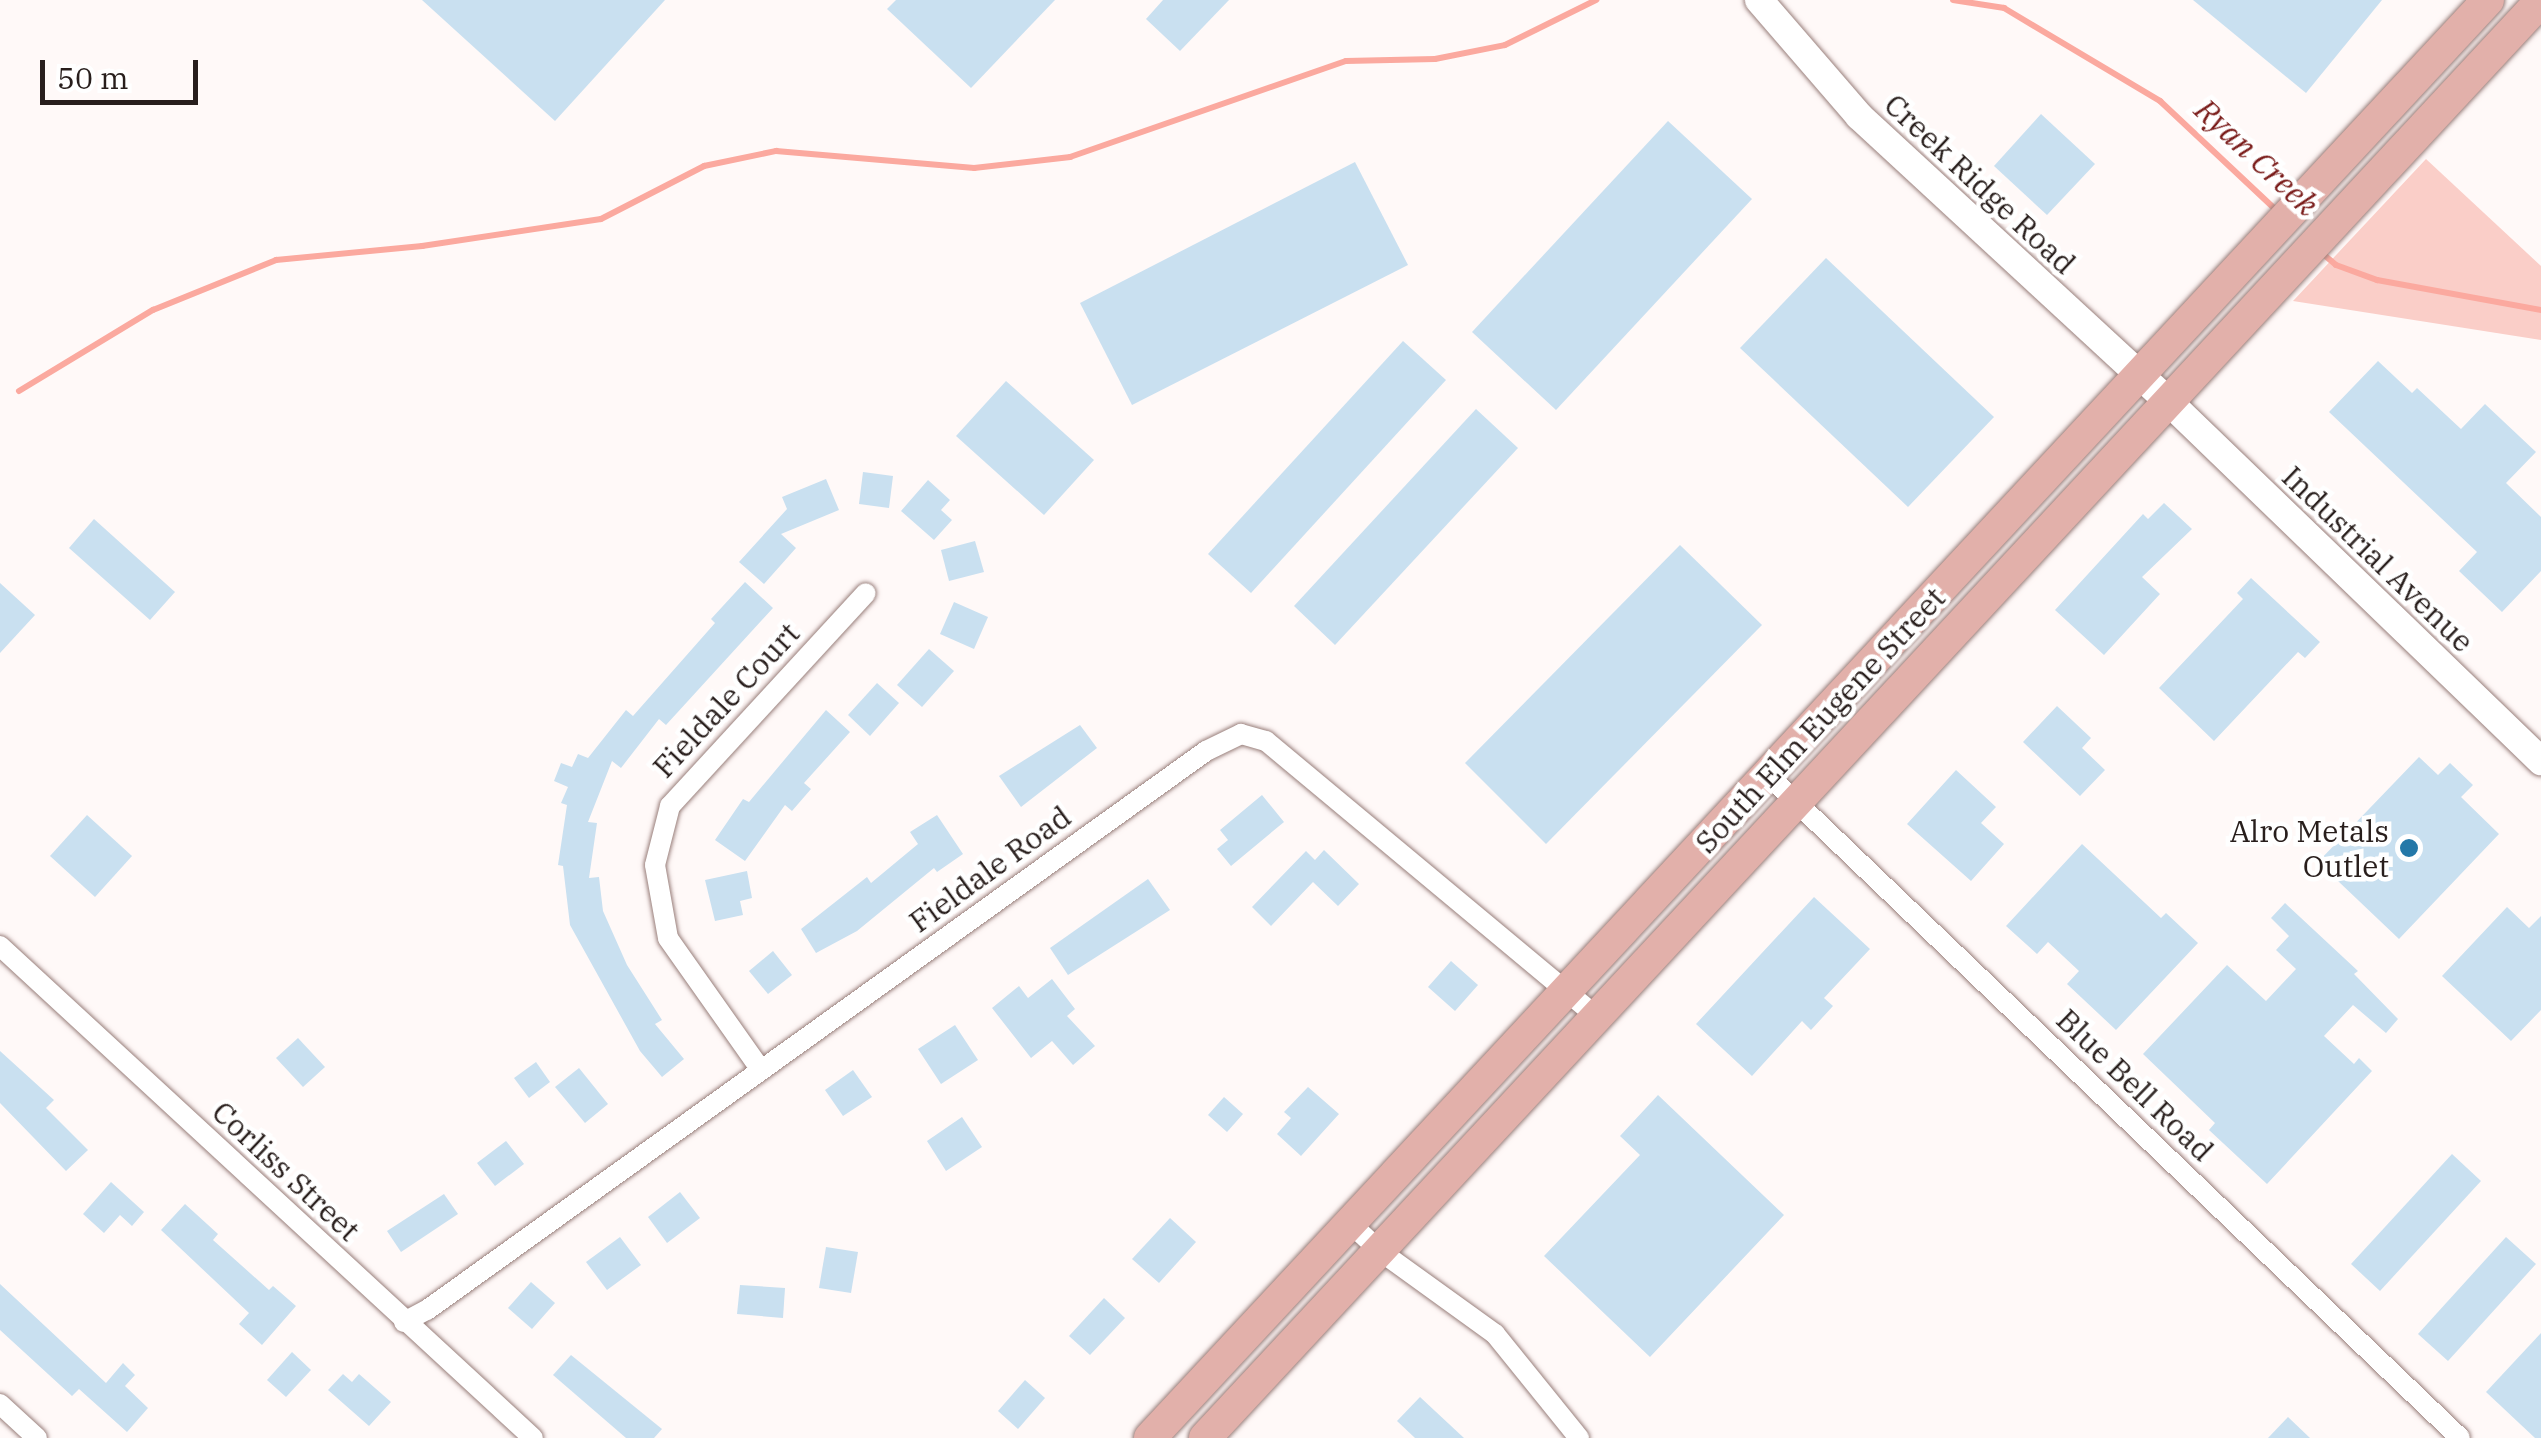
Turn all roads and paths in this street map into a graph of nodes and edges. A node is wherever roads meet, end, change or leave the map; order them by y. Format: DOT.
graph roads {
  1 [pos="1759,0"];
  2 [pos="2488,0"];
  3 [pos="2541,1"];
  4 [pos="2140,376"];
  5 [pos="2170,403"];
  6 [pos="866,593"];
  7 [pos="2541,761"];
  8 [pos="1768,775"];
  9 [pos="1796,802"];
  10 [pos="0,946"];
  11 [pos="1566,992"];
  12 [pos="1598,1018"];
  13 [pos="761,1070"];
  14 [pos="1350,1223"];
  15 [pos="1380,1251"];
  16 [pos="404,1322"];
  17 [pos="0,1404"];
  18 [pos="37,1438"];
  19 [pos="533,1438"];
  20 [pos="1150,1438"];
  21 [pos="1205,1438"];
  22 [pos="1579,1438"];
  23 [pos="2460,1438"];
  1 -- 4 [label="main road, Creek Ridge Road"];
  2 -- 4 [label="main road, South Elm Eugene Street"];
  3 -- 5 [label="main road, South Elm Eugene Street"];
  4 -- 5 [label="main road, Creek Ridge Road"];
  4 -- 8 [label="main road, South Elm Eugene Street"];
  5 -- 7 [label="main road, Industrial Avenue"];
  5 -- 9 [label="main road, South Elm Eugene Street"];
  6 -- 13 [label="street, Fieldale Court"];
  8 -- 9 [label="street, Blue Bell Road"];
  8 -- 11 [label="main road, South Elm Eugene Street"];
  9 -- 12 [label="main road, South Elm Eugene Street"];
  9 -- 23 [label="street, Blue Bell Road"];
  10 -- 16 [label="street, Corliss Street"];
  11 -- 12 [label="street, Fieldale Road"];
  11 -- 13 [label="street, Fieldale Road"];
  11 -- 14 [label="main road, South Elm Eugene Street"];
  12 -- 15 [label="main road, South Elm Eugene Street"];
  13 -- 16 [label="street, Fieldale Road"];
  14 -- 15 [label="street"];
  14 -- 20 [label="main road, South Elm Eugene Street"];
  15 -- 21 [label="main road, South Elm Eugene Street"];
  15 -- 22 [label="street"];
  16 -- 19 [label="street, Corliss Street"];
  17 -- 18 [label="street"];
}
